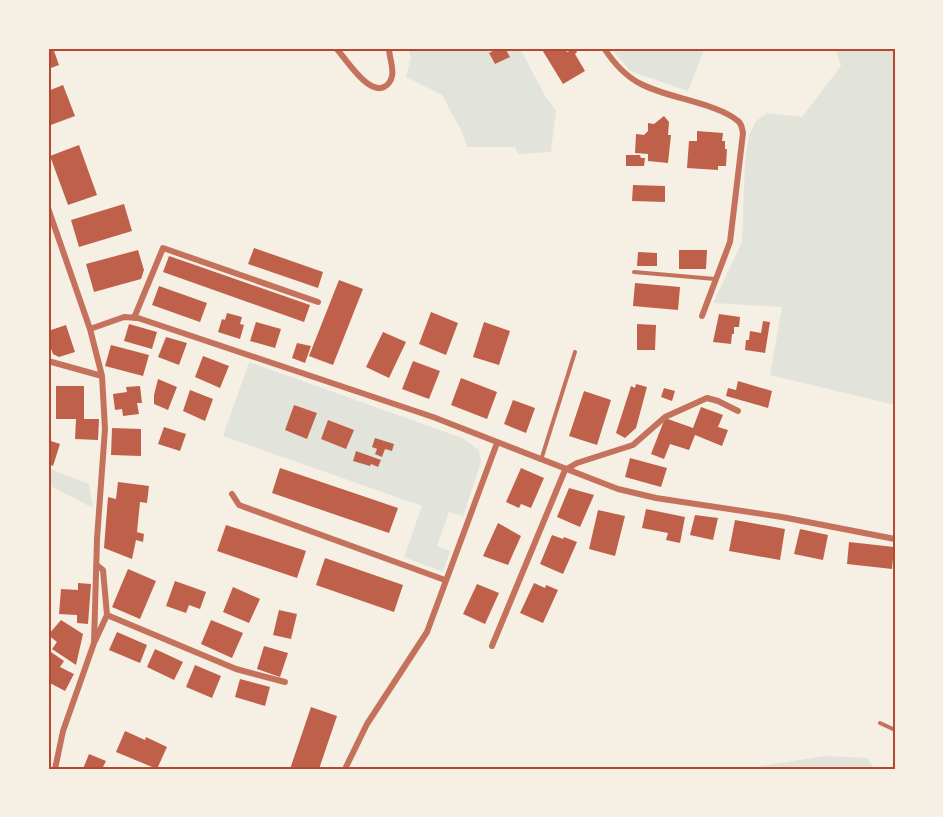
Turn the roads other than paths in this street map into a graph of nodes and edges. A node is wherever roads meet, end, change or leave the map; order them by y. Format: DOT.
graph roads {
  1 [pos="336,48"];
  2 [pos="389,48"];
  3 [pos="604,48"];
  4 [pos="48,208"];
  5 [pos="634,272"];
  6 [pos="715,279"];
  7 [pos="318,302"];
  8 [pos="702,316"];
  9 [pos="134,318"];
  10 [pos="90,328"];
  11 [pos="575,352"];
  12 [pos="48,361"];
  13 [pos="102,376"];
  14 [pos="738,411"];
  15 [pos="497,443"];
  16 [pos="541,460"];
  17 [pos="565,470"];
  18 [pos="232,494"];
  19 [pos="895,539"];
  20 [pos="98,566"];
  21 [pos="445,580"];
  22 [pos="107,615"];
  23 [pos="94,643"];
  24 [pos="492,646"];
  25 [pos="285,682"];
  26 [pos="880,723"];
  27 [pos="895,730"];
  28 [pos="56,769"];
  29 [pos="345,769"];
  1 -- 2 [label="street"];
  3 -- 6 [label="street"];
  4 -- 10 [label="street"];
  5 -- 6 [label="lane"];
  6 -- 8 [label="street"];
  7 -- 9 [label="street"];
  9 -- 10 [label="street"];
  9 -- 15 [label="street"];
  10 -- 13 [label="street"];
  11 -- 16 [label="lane"];
  12 -- 13 [label="street"];
  13 -- 20 [label="street"];
  14 -- 17 [label="street"];
  15 -- 16 [label="street"];
  15 -- 21 [label="street"];
  16 -- 17 [label="street"];
  17 -- 19 [label="street"];
  17 -- 24 [label="street"];
  18 -- 21 [label="street"];
  20 -- 22 [label="street"];
  20 -- 23 [label="street"];
  21 -- 29 [label="street"];
  22 -- 23 [label="street"];
  22 -- 25 [label="street"];
  23 -- 28 [label="street"];
  26 -- 27 [label="lane"];
}
